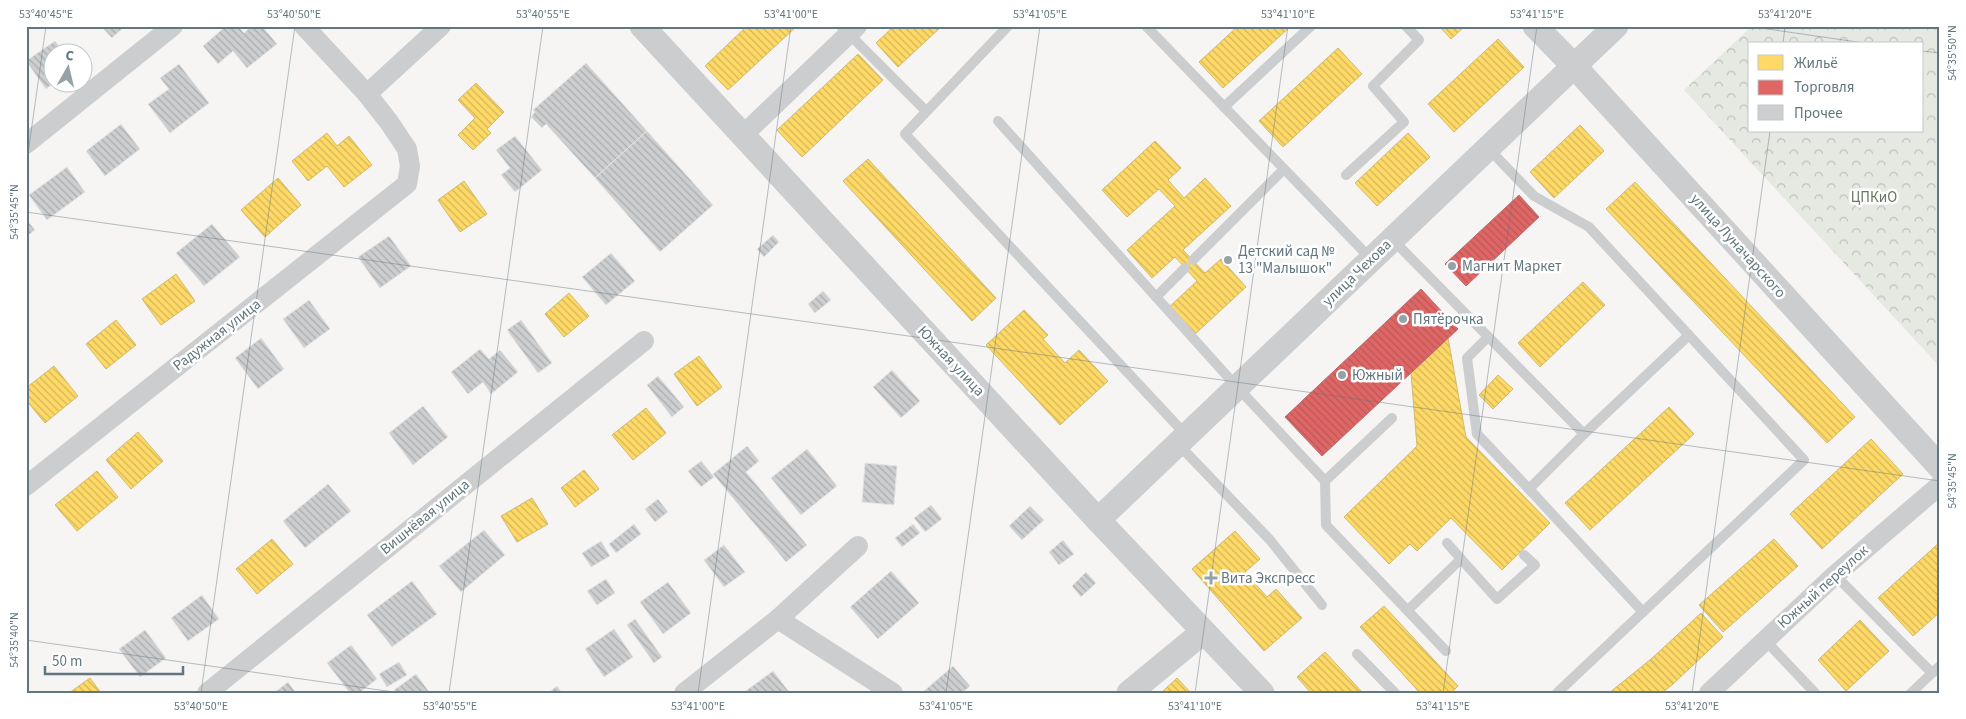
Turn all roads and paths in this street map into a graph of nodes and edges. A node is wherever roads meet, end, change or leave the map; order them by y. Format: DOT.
graph roads {
  1 [pos="173,26"];
  2 [pos="304,26"];
  3 [pos="441,26"];
  4 [pos="642,26"];
  5 [pos="1008,26"];
  6 [pos="1311,26"];
  7 [pos="1406,26"];
  8 [pos="1535,26"];
  9 [pos="1616,26"];
  10 [pos="1149,27"];
  11 [pos="849,29"];
  12 [pos="1574,66"];
  13 [pos="367,94"];
  14 [pos="1224,106"];
  15 [pos="926,111"];
  16 [pos="998,121"];
  17 [pos="743,135"];
  18 [pos="26,144"];
  19 [pos="1488,148"];
  20 [pos="1284,169"];
  21 [pos="1346,174"];
  22 [pos="1392,240"];
  23 [pos="1371,259"];
  24 [pos="1193,260"];
  25 [pos="1185,268"];
  26 [pos="1156,297"];
  27 [pos="1689,335"];
  28 [pos="1488,337"];
  29 [pos="644,341"];
  30 [pos="1237,388"];
  31 [pos="1392,418"];
  32 [pos="1584,434"];
  33 [pos="1182,440"];
  34 [pos="1940,466"];
  35 [pos="1325,480"];
  36 [pos="1940,485"];
  37 [pos="26,486"];
  38 [pos="1529,489"];
  39 [pos="1098,520"];
  40 [pos="1447,543"];
  41 [pos="858,546"];
  42 [pos="1524,555"];
  43 [pos="1461,559"];
  44 [pos="1835,575"];
  45 [pos="1322,606"];
  46 [pos="1408,610"];
  47 [pos="1642,612"];
  48 [pos="778,619"];
  49 [pos="1203,632"];
  50 [pos="1765,640"];
  51 [pos="1446,651"];
  52 [pos="1357,654"];
  53 [pos="1936,670"];
  54 [pos="206,693"];
  55 [pos="684,693"];
  56 [pos="893,693"];
  57 [pos="1128,693"];
  58 [pos="1262,693"];
  59 [pos="1395,693"];
  60 [pos="1557,693"];
  61 [pos="1710,693"];
  62 [pos="1815,693"];
  63 [pos="1911,693"];
  1 -- 18 [label="street"];
  2 -- 13 [label="street"];
  3 -- 13 [label="street"];
  4 -- 17 [label="street, Южная улица"];
  5 -- 15 [label="lane"];
  6 -- 14 [label="lane"];
  7 -- 21 [label="lane"];
  8 -- 12 [label="street, улица Луначарского"];
  9 -- 12 [label="street, улица Чехова"];
  10 -- 14 [label="lane"];
  11 -- 15 [label="lane"];
  11 -- 17 [label="street"];
  12 -- 19 [label="street, улица Чехова"];
  12 -- 34 [label="street, улица Луначарского"];
  13 -- 37 [label="street, Радужная улица"];
  14 -- 20 [label="lane"];
  15 -- 33 [label="lane"];
  16 -- 26 [label="lane"];
  17 -- 39 [label="street, Южная улица"];
  19 -- 22 [label="street, улица Чехова"];
  19 -- 27 [label="lane"];
  20 -- 23 [label="lane"];
  20 -- 24 [label="lane"];
  22 -- 23 [label="street, улица Чехова"];
  22 -- 28 [label="lane"];
  23 -- 30 [label="street, улица Чехова"];
  25 -- 26 [label="lane"];
  26 -- 30 [label="lane"];
  27 -- 32 [label="lane"];
  27 -- 47 [label="lane"];
  28 -- 32 [label="lane"];
  28 -- 38 [label="lane"];
  29 -- 54 [label="street, Вишнёвая улица"];
  30 -- 33 [label="street, улица Чехова"];
  30 -- 35 [label="lane"];
  31 -- 35 [label="lane"];
  32 -- 38 [label="lane"];
  33 -- 39 [label="street, улица Чехова"];
  33 -- 45 [label="lane"];
  35 -- 46 [label="lane"];
  36 -- 44 [label="street, Южный переулок"];
  38 -- 47 [label="lane"];
  39 -- 49 [label="street, Южная улица"];
  40 -- 43 [label="lane"];
  41 -- 48 [label="street"];
  42 -- 43 [label="lane"];
  43 -- 46 [label="lane"];
  44 -- 50 [label="street, Южный переулок"];
  44 -- 53 [label="lane"];
  46 -- 51 [label="lane"];
  47 -- 60 [label="lane"];
  48 -- 55 [label="street"];
  48 -- 56 [label="street"];
  49 -- 57 [label="street"];
  49 -- 58 [label="street, Южная улица"];
  50 -- 61 [label="street, Южный переулок"];
  50 -- 62 [label="lane"];
  52 -- 59 [label="lane"];
  53 -- 63 [label="lane"];
}
